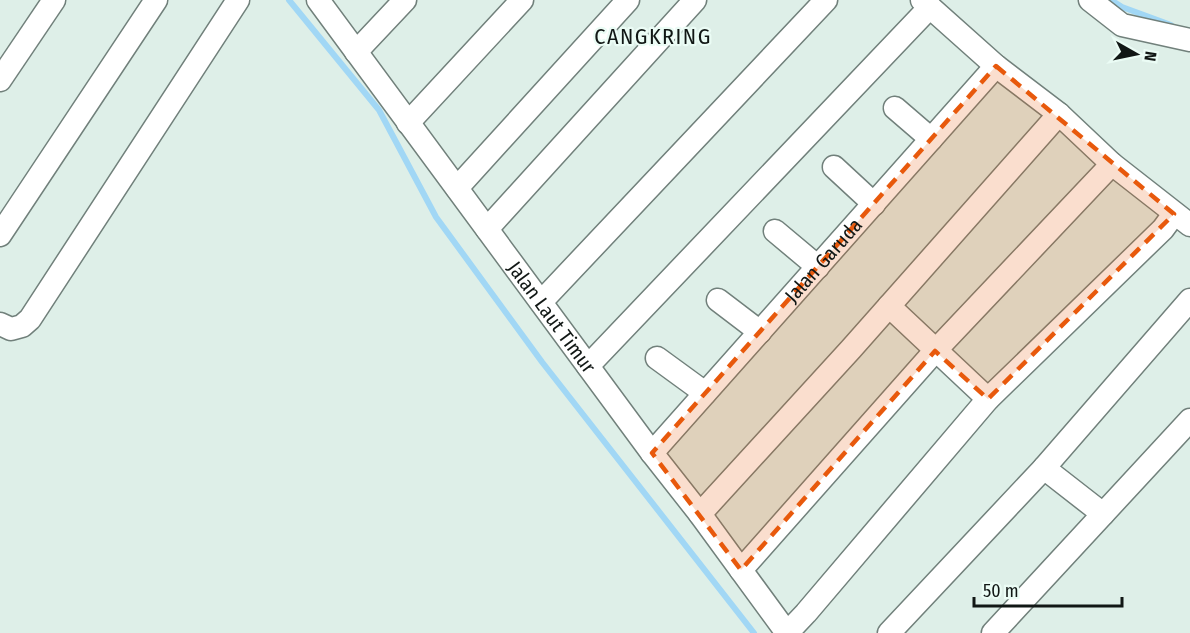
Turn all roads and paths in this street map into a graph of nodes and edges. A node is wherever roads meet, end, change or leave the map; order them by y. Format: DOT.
graph roads {
  1 [pos="54,0"];
  2 [pos="156,0"];
  3 [pos="238,0"];
  4 [pos="318,0"];
  5 [pos="405,0"];
  6 [pos="522,0"];
  7 [pos="695,0"];
  8 [pos="826,0"];
  9 [pos="1090,0"];
  10 [pos="619,3"];
  11 [pos="926,3"];
  12 [pos="1190,40"];
  13 [pos="356,52"];
  14 [pos="996,66"];
  15 [pos="0,80"];
  16 [pos="895,108"];
  17 [pos="1059,114"];
  18 [pos="408,123"];
  19 [pos="931,139"];
  20 [pos="1112,164"];
  21 [pos="834,166"];
  22 [pos="457,188"];
  23 [pos="874,204"];
  24 [pos="1182,220"];
  25 [pos="487,229"];
  26 [pos="775,231"];
  27 [pos="0,236"];
  28 [pos="818,267"];
  29 [pos="718,300"];
  30 [pos="1190,300"];
  31 [pos="541,302"];
  32 [pos="889,306"];
  33 [pos="0,324"];
  34 [pos="760,332"];
  35 [pos="935,351"];
  36 [pos="657,358"];
  37 [pos="588,366"];
  38 [pos="705,393"];
  39 [pos="988,399"];
  40 [pos="1190,420"];
  41 [pos="652,453"];
  42 [pos="1044,468"];
  43 [pos="700,514"];
  44 [pos="1103,514"];
  45 [pos="741,570"];
  46 [pos="787,633"];
  47 [pos="889,633"];
  48 [pos="993,633"];
  1 -- 15 [label="street"];
  2 -- 27 [label="street"];
  3 -- 33 [label="street"];
  4 -- 13 [label="street, Jalan Laut Timur"];
  5 -- 13 [label="street"];
  6 -- 18 [label="street"];
  7 -- 25 [label="street"];
  8 -- 31 [label="street"];
  9 -- 12 [label="street"];
  10 -- 22 [label="street"];
  11 -- 14 [label="street"];
  11 -- 37 [label="street"];
  13 -- 18 [label="street, Jalan Laut Timur"];
  14 -- 17 [label="street"];
  14 -- 19 [label="street, Jalan Garuda"];
  16 -- 19 [label="street"];
  17 -- 20 [label="street"];
  17 -- 32 [label="street"];
  18 -- 22 [label="street, Jalan Laut Timur"];
  19 -- 23 [label="street, Jalan Garuda"];
  20 -- 24 [label="street"];
  20 -- 35 [label="street"];
  21 -- 23 [label="street"];
  22 -- 25 [label="street, Jalan Laut Timur"];
  23 -- 28 [label="street, Jalan Garuda"];
  24 -- 39 [label="street"];
  25 -- 31 [label="street, Jalan Laut Timur"];
  26 -- 28 [label="street"];
  28 -- 34 [label="street, Jalan Garuda"];
  29 -- 34 [label="street"];
  30 -- 42 [label="street"];
  31 -- 37 [label="street, Jalan Laut Timur"];
  32 -- 35 [label="street"];
  32 -- 43 [label="street"];
  34 -- 38 [label="street, Jalan Garuda"];
  35 -- 39 [label="street"];
  35 -- 45 [label="street"];
  36 -- 38 [label="street"];
  37 -- 41 [label="street, Jalan Laut Timur"];
  38 -- 41 [label="street, Jalan Garuda"];
  39 -- 46 [label="street"];
  40 -- 44 [label="street"];
  41 -- 43 [label="street, Jalan Laut Timur"];
  42 -- 44 [label="street"];
  42 -- 47 [label="street"];
  43 -- 45 [label="street, Jalan Laut Timur"];
  44 -- 48 [label="street"];
  45 -- 46 [label="street, Jalan Laut Timur"];
}
